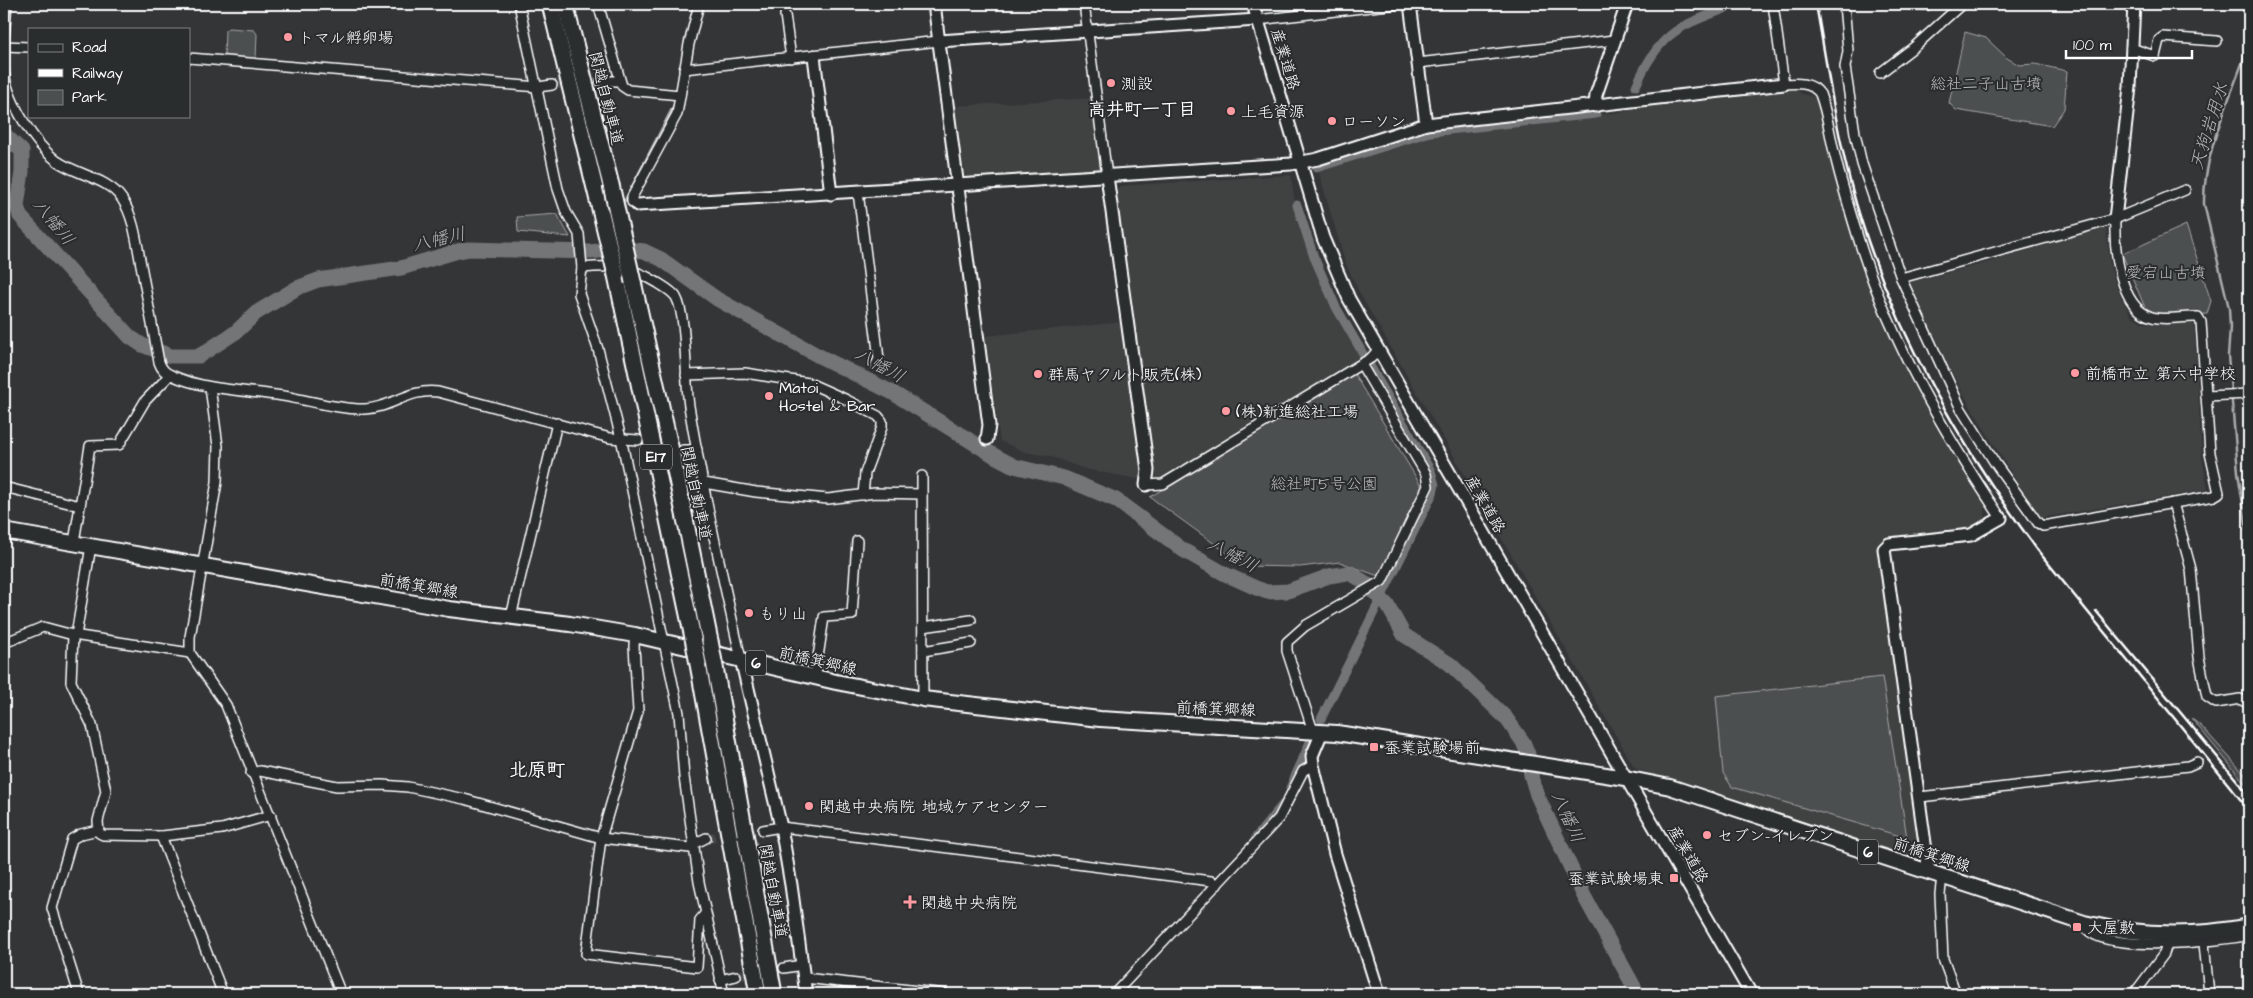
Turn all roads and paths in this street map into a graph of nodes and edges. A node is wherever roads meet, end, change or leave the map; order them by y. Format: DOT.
graph roads {
  1 [pos="7,4"];
  2 [pos="519,4"];
  3 [pos="550,4"];
  4 [pos="565,4"];
  5 [pos="598,4"];
  6 [pos="699,4"];
  7 [pos="934,4"];
  8 [pos="1084,4"];
  9 [pos="1252,4"];
  10 [pos="1397,4"];
  11 [pos="1410,4"];
  12 [pos="1627,4"];
  13 [pos="1774,4"];
  14 [pos="1844,4"];
  15 [pos="1904,4"];
  16 [pos="1962,4"];
  17 [pos="2134,4"];
  18 [pos="1927,6"];
  19 [pos="785,15"];
  20 [pos="1258,20"];
  21 [pos="1088,31"];
  22 [pos="4,38"];
  23 [pos="1614,40"];
  24 [pos="2217,40"];
  25 [pos="939,41"];
  26 [pos="4,46"];
  27 [pos="28,47"];
  28 [pos="2131,48"];
  29 [pos="814,56"];
  30 [pos="190,58"];
  31 [pos="790,58"];
  32 [pos="1418,63"];
  33 [pos="684,69"];
  34 [pos="4,72"];
  35 [pos="1880,73"];
  36 [pos="619,80"];
  37 [pos="601,81"];
  38 [pos="1784,84"];
  39 [pos="552,85"];
  40 [pos="538,87"];
  41 [pos="680,95"];
  42 [pos="1595,106"];
  43 [pos="1426,124"];
  44 [pos="1300,163"];
  45 [pos="1107,176"];
  46 [pos="958,186"];
  47 [pos="2184,190"];
  48 [pos="858,192"];
  49 [pos="831,194"];
  50 [pos="637,205"];
  51 [pos="2115,219"];
  52 [pos="582,265"];
  53 [pos="1901,278"];
  54 [pos="1378,350"];
  55 [pos="1361,364"];
  56 [pos="876,365"];
  57 [pos="170,375"];
  58 [pos="686,375"];
  59 [pos="210,387"];
  60 [pos="2248,394"];
  61 [pos="2206,396"];
  62 [pos="557,423"];
  63 [pos="621,438"];
  64 [pos="988,439"];
  65 [pos="638,440"];
  66 [pos="683,450"];
  67 [pos="697,450"];
  68 [pos="922,476"];
  69 [pos="704,484"];
  70 [pos="1146,485"];
  71 [pos="4,486"];
  72 [pos="921,494"];
  73 [pos="862,495"];
  74 [pos="2172,503"];
  75 [pos="80,506"];
  76 [pos="2001,518"];
  77 [pos="4,532"];
  78 [pos="857,541"];
  79 [pos="74,542"];
  80 [pos="91,546"];
  81 [pos="203,566"];
  82 [pos="511,616"];
  83 [pos="971,620"];
  84 [pos="923,626"];
  85 [pos="74,635"];
  86 [pos="635,635"];
  87 [pos="662,640"];
  88 [pos="4,643"];
  89 [pos="971,643"];
  90 [pos="923,651"];
  91 [pos="190,653"];
  92 [pos="741,659"];
  93 [pos="815,677"];
  94 [pos="923,699"];
  95 [pos="2249,704"];
  96 [pos="1317,731"];
  97 [pos="2196,762"];
  98 [pos="1313,765"];
  99 [pos="251,773"];
  100 [pos="1625,778"];
  101 [pos="1920,797"];
  102 [pos="271,814"];
  103 [pos="781,827"];
  104 [pos="98,830"];
  105 [pos="762,830"];
  106 [pos="161,836"];
  107 [pos="601,838"];
  108 [pos="706,838"];
  109 [pos="694,844"];
  110 [pos="1929,872"];
  111 [pos="1942,876"];
  112 [pos="1217,885"];
  113 [pos="705,914"];
  114 [pos="2084,923"];
  115 [pos="2249,926"];
  116 [pos="2249,935"];
  117 [pos="2204,942"];
  118 [pos="2167,944"];
  119 [pos="802,965"];
  120 [pos="784,968"];
  121 [pos="736,976"];
  122 [pos="804,978"];
  123 [pos="720,980"];
  124 [pos="79,994"];
  125 [pos="223,994"];
  126 [pos="341,994"];
  127 [pos="724,994"];
  128 [pos="758,994"];
  129 [pos="774,994"];
  130 [pos="806,994"];
  131 [pos="945,994"];
  132 [pos="1114,994"];
  133 [pos="1379,994"];
  134 [pos="1751,994"];
  135 [pos="1956,994"];
  136 [pos="2134,994"];
  137 [pos="2209,994"];
  1 -- 22 [label="street"];
  2 -- 40 [label="street"];
  3 -- 128 [label="highway, 関越自動車道 / E17, bridge"];
  4 -- 129 [label="highway, 関越自動車道 / E17, bridge"];
  5 -- 36 [label="street"];
  6 -- 33 [label="street"];
  7 -- 25 [label="street"];
  8 -- 21 [label="street"];
  9 -- 20 [label="street, 産業道路"];
  10 -- 20 [label="street"];
  11 -- 32 [label="street"];
  12 -- 23 [label="street"];
  13 -- 38 [label="street"];
  14 -- 53 [label="street"];
  15 -- 18 [label="street"];
  16 -- 35 [label="street"];
  17 -- 28 [label="street"];
  19 -- 31 [label="street"];
  20 -- 21 [label="street"];
  20 -- 44 [label="street, 産業道路"];
  21 -- 25 [label="street"];
  21 -- 45 [label="street"];
  23 -- 32 [label="street"];
  23 -- 42 [label="street"];
  24 -- 28 [label="street"];
  25 -- 29 [label="street"];
  25 -- 46 [label="street"];
  26 -- 27 [label="street"];
  28 -- 51 [label="street"];
  29 -- 31 [label="street"];
  29 -- 49 [label="street"];
  30 -- 40 [label="street"];
  31 -- 33 [label="street"];
  32 -- 43 [label="street"];
  33 -- 41 [label="street"];
  34 -- 57 [label="street"];
  36 -- 37 [label="street"];
  36 -- 41 [label="street"];
  38 -- 42 [label="street"];
  38 -- 76 [label="street"];
  39 -- 40 [label="street"];
  40 -- 52 [label="street"];
  41 -- 50 [label="street"];
  42 -- 43 [label="street"];
  43 -- 44 [label="street"];
  44 -- 45 [label="street"];
  44 -- 54 [label="street, 産業道路"];
  45 -- 46 [label="street"];
  45 -- 70 [label="street"];
  46 -- 48 [label="street"];
  46 -- 64 [label="street"];
  47 -- 51 [label="street"];
  48 -- 49 [label="street"];
  48 -- 56 [label="street"];
  49 -- 50 [label="street"];
  51 -- 53 [label="street"];
  51 -- 61 [label="street"];
  52 -- 58 [label="street"];
  52 -- 63 [label="street"];
  53 -- 74 [label="street"];
  54 -- 55 [label="street"];
  54 -- 100 [label="street, 産業道路"];
  55 -- 70 [label="street"];
  55 -- 96 [label="street"];
  57 -- 59 [label="street"];
  57 -- 75 [label="street"];
  58 -- 67 [label="street"];
  58 -- 73 [label="street"];
  59 -- 62 [label="street"];
  59 -- 81 [label="street"];
  60 -- 61 [label="street"];
  61 -- 74 [label="street"];
  62 -- 63 [label="street"];
  62 -- 82 [label="street"];
  63 -- 65 [label="street"];
  63 -- 87 [label="street"];
  66 -- 67 [label="street"];
  67 -- 69 [label="street"];
  68 -- 72 [label="street"];
  69 -- 73 [label="street"];
  69 -- 92 [label="street"];
  71 -- 75 [label="street"];
  72 -- 73 [label="street"];
  72 -- 84 [label="street"];
  74 -- 95 [label="street"];
  75 -- 79 [label="street"];
  76 -- 101 [label="street"];
  77 -- 79 [label="main road, 前橋箕郷線 / 6"];
  78 -- 93 [label="street"];
  79 -- 80 [label="main road, 前橋箕郷線 / 6"];
  80 -- 81 [label="main road, 前橋箕郷線 / 6"];
  80 -- 85 [label="street"];
  81 -- 82 [label="main road, 前橋箕郷線 / 6"];
  81 -- 91 [label="street"];
  82 -- 86 [label="main road, 前橋箕郷線 / 6"];
  83 -- 84 [label="street"];
  84 -- 90 [label="street"];
  85 -- 88 [label="street"];
  85 -- 91 [label="street"];
  85 -- 104 [label="street"];
  86 -- 87 [label="main road, 前橋箕郷線 / 6"];
  86 -- 107 [label="street"];
  87 -- 92 [label="main road, 前橋箕郷線 / 6"];
  87 -- 109 [label="street"];
  89 -- 90 [label="street"];
  90 -- 94 [label="street"];
  91 -- 99 [label="street"];
  92 -- 93 [label="main road, 前橋箕郷線 / 6"];
  92 -- 103 [label="street"];
  93 -- 94 [label="main road, 前橋箕郷線 / 6"];
  94 -- 96 [label="main road, 前橋箕郷線 / 6"];
  96 -- 98 [label="street"];
  96 -- 100 [label="main road, 前橋箕郷線 / 6"];
  97 -- 101 [label="street"];
  98 -- 112 [label="street"];
  98 -- 133 [label="street"];
  99 -- 102 [label="street"];
  99 -- 107 [label="street"];
  100 -- 110 [label="main road, 前橋箕郷線 / 6"];
  100 -- 134 [label="street, 産業道路"];
  101 -- 110 [label="street"];
  102 -- 106 [label="street"];
  102 -- 126 [label="street"];
  103 -- 105 [label="street"];
  103 -- 112 [label="street"];
  103 -- 119 [label="street"];
  104 -- 106 [label="street"];
  104 -- 124 [label="street"];
  106 -- 125 [label="street"];
  107 -- 109 [label="street"];
  107 -- 113 [label="street"];
  108 -- 109 [label="street"];
  109 -- 113 [label="street"];
  110 -- 111 [label="main road, 前橋箕郷線 / 6"];
  111 -- 114 [label="main road, 前橋箕郷線 / 6"];
  111 -- 135 [label="street"];
  112 -- 132 [label="street"];
  113 -- 123 [label="street"];
  114 -- 115 [label="main road, 前橋箕郷線 / 6"];
  114 -- 118 [label="street"];
  116 -- 117 [label="street"];
  117 -- 118 [label="street"];
  117 -- 137 [label="street"];
  118 -- 136 [label="street"];
  119 -- 120 [label="street"];
  119 -- 122 [label="street"];
  121 -- 123 [label="street"];
  122 -- 130 [label="street"];
  122 -- 131 [label="street"];
  123 -- 127 [label="street"];
}
